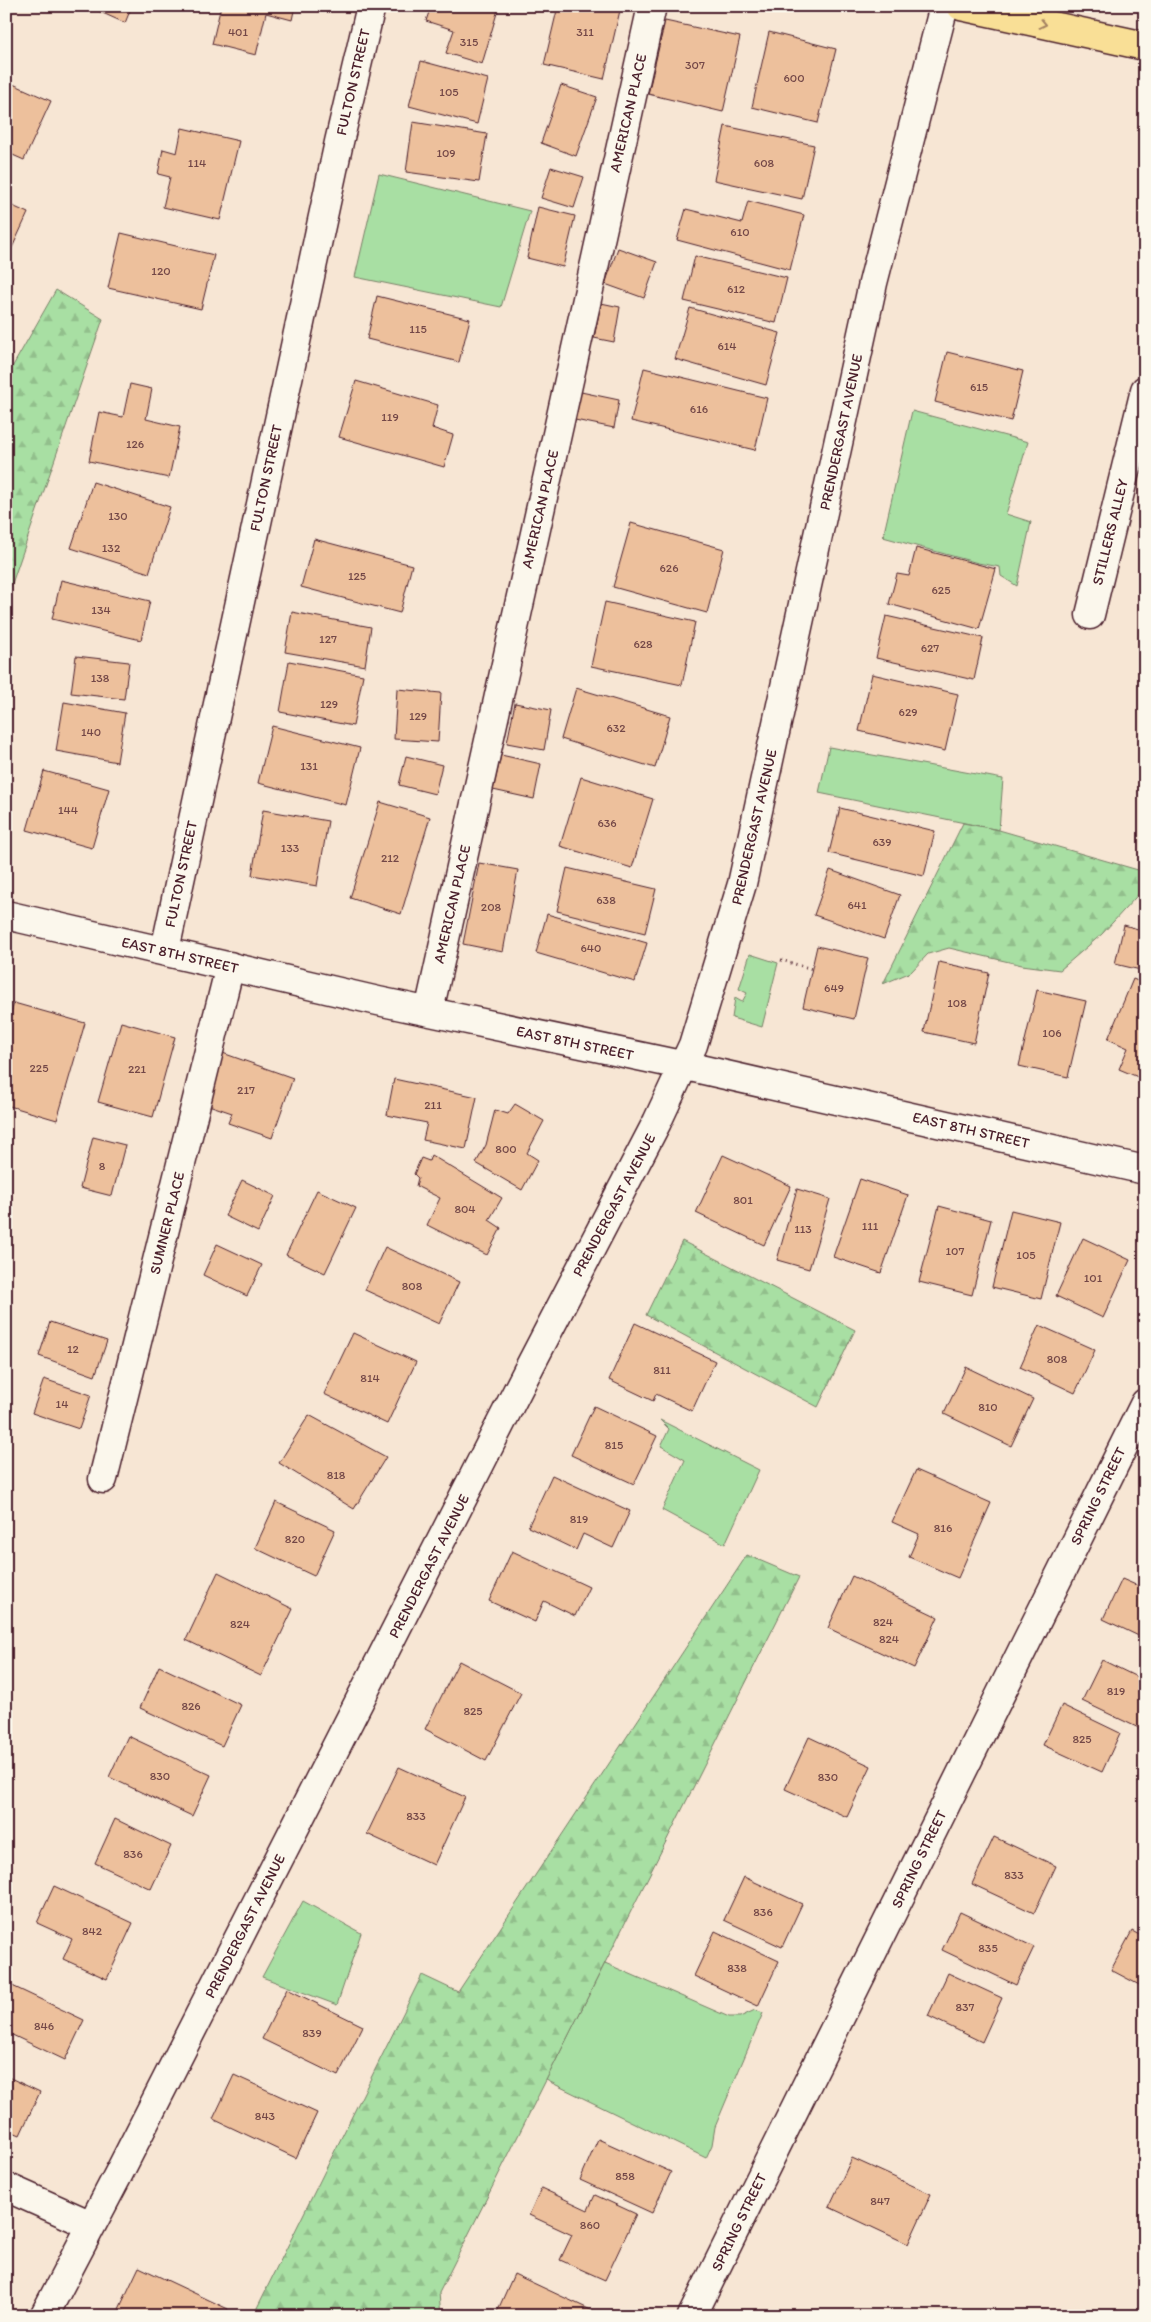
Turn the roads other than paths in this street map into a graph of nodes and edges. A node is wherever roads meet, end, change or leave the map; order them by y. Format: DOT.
graph roads {
  1 [pos="371,6"];
  2 [pos="652,6"];
  3 [pos="944,6"];
  4 [pos="961,6"];
  5 [pos="1145,46"];
  6 [pos="1145,390"];
  7 [pos="1090,615"];
  8 [pos="6,915"];
  9 [pos="165,950"];
  10 [pos="230,966"];
  11 [pos="428,1011"];
  12 [pos="684,1066"];
  13 [pos="1145,1170"];
  14 [pos="1145,1402"];
  15 [pos="103,1479"];
  16 [pos="6,2187"];
  17 [pos="91,2225"];
  18 [pos="44,2316"];
  19 [pos="692,2316"];
  1 -- 9 [label="street, FULTON STREET"];
  2 -- 11 [label="street, AMERICAN PLACE"];
  3 -- 12 [label="street, PRENDERGAST AVENUE"];
  4 -- 5 [label="main road, one-way"];
  6 -- 7 [label="street, STILLERS ALLEY"];
  8 -- 9 [label="street, EAST 8TH STREET"];
  9 -- 10 [label="street, EAST 8TH STREET"];
  10 -- 11 [label="street, EAST 8TH STREET"];
  10 -- 15 [label="street, SUMNER PLACE"];
  11 -- 12 [label="street, EAST 8TH STREET"];
  12 -- 13 [label="street, EAST 8TH STREET"];
  12 -- 17 [label="street, PRENDERGAST AVENUE"];
  14 -- 19 [label="street, SPRING STREET"];
  16 -- 17 [label="street"];
  17 -- 18 [label="street, PRENDERGAST AVENUE"];
}
